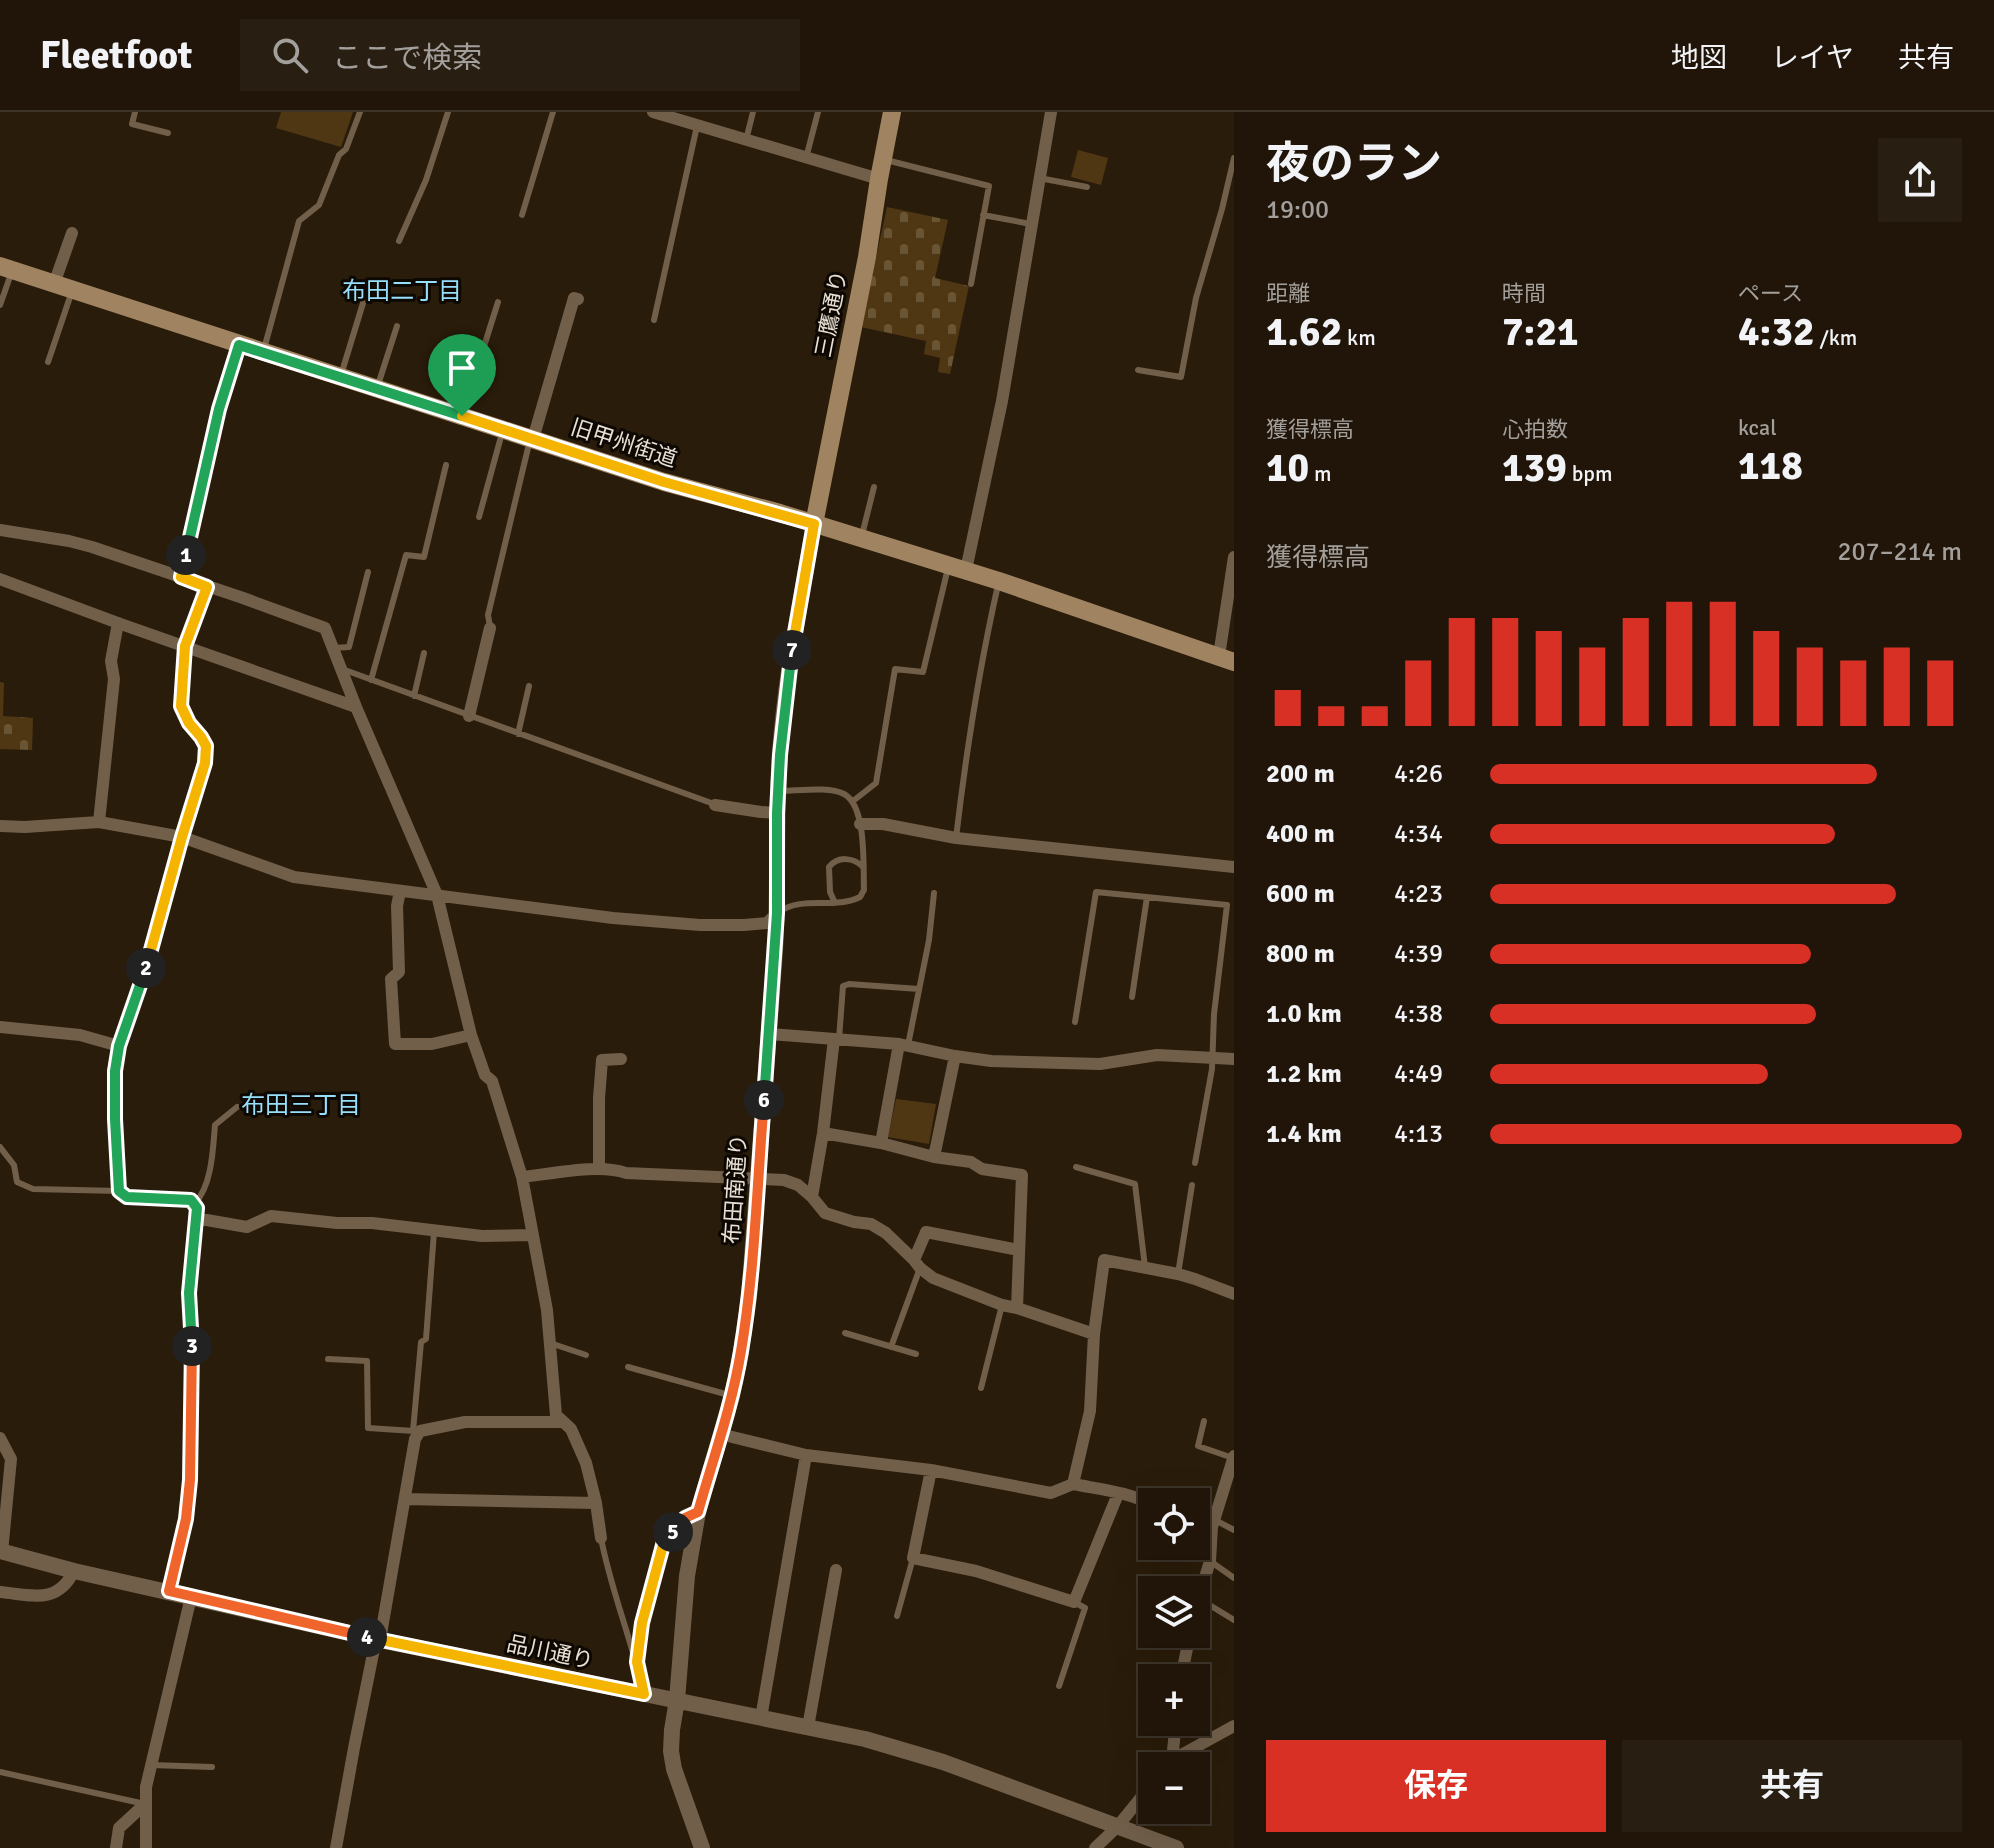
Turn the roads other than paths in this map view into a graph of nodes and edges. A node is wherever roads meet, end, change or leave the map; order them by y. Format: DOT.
graph roads {
  1 [pos="135,112"];
  2 [pos="360,112"];
  3 [pos="448,112"];
  4 [pos="553,112"];
  5 [pos="653,112"];
  6 [pos="753,112"];
  7 [pos="818,112"];
  8 [pos="892,112"];
  9 [pos="1051,112"];
  10 [pos="697,126"];
  11 [pos="168,133"];
  12 [pos="746,140"];
  13 [pos="806,158"];
  14 [pos="1234,158"];
  15 [pos="882,159"];
  16 [pos="1039,178"];
  17 [pos="879,179"];
  18 [pos="1087,187"];
  19 [pos="522,215"];
  20 [pos="983,215"];
  21 [pos="1032,224"];
  22 [pos="72,233"];
  23 [pos="399,241"];
  24 [pos="6,268"];
  25 [pos="971,284"];
  26 [pos="63,287"];
  27 [pos="367,290"];
  28 [pos="578,299"];
  29 [pos="498,302"];
  30 [pos="0,305"];
  31 [pos="654,320"];
  32 [pos="397,326"];
  33 [pos="239,345"];
  34 [pos="263,352"];
  35 [pos="48,362"];
  36 [pos="1138,370"];
  37 [pos="341,376"];
  38 [pos="377,388"];
  39 [pos="462,416"];
  40 [pos="503,429"];
  41 [pos="530,443"];
  42 [pos="446,465"];
  43 [pos="874,487"];
  44 [pos="479,517"];
  45 [pos="814,524"];
  46 [pos="0,530"];
  47 [pos="861,538"];
  48 [pos="1234,557"];
  49 [pos="958,568"];
  50 [pos="368,572"];
  51 [pos="181,577"];
  52 [pos="0,579"];
  53 [pos="999,581"];
  54 [pos="207,587"];
  55 [pos="118,623"];
  56 [pos="490,628"];
  57 [pos="185,646"];
  58 [pos="333,648"];
  59 [pos="424,653"];
  60 [pos="1226,659"];
  61 [pos="342,669"];
  62 [pos="371,680"];
  63 [pos="529,686"];
  64 [pos="414,696"];
  65 [pos="356,707"];
  66 [pos="469,716"];
  67 [pos="518,734"];
  68 [pos="778,791"];
  69 [pos="853,801"];
  70 [pos="715,805"];
  71 [pos="777,813"];
  72 [pos="99,822"];
  73 [pos="860,824"];
  74 [pos="0,826"];
  75 [pos="182,837"];
  76 [pos="956,838"];
  77 [pos="863,867"];
  78 [pos="1234,867"];
  79 [pos="400,891"];
  80 [pos="934,893"];
  81 [pos="437,895"];
  82 [pos="1147,897"];
  83 [pos="835,903"];
  84 [pos="1231,905"];
  85 [pos="777,913"];
  86 [pos="919,989"];
  87 [pos="1132,997"];
  88 [pos="1075,1022"];
  89 [pos="0,1027"];
  90 [pos="770,1034"];
  91 [pos="471,1035"];
  92 [pos="836,1039"];
  93 [pos="903,1044"];
  94 [pos="119,1046"];
  95 [pos="955,1056"];
  96 [pos="1212,1057"];
  97 [pos="621,1059"];
  98 [pos="1234,1059"];
  99 [pos="237,1107"];
  100 [pos="823,1133"];
  101 [pos="881,1143"];
  102 [pos="0,1147"];
  103 [pos="934,1157"];
  104 [pos="1195,1163"];
  105 [pos="1076,1167"];
  106 [pos="599,1169"];
  107 [pos="522,1177"];
  108 [pos="758,1178"];
  109 [pos="1192,1185"];
  110 [pos="119,1191"];
  111 [pos="812,1197"];
  112 [pos="195,1203"];
  113 [pos="195,1218"];
  114 [pos="434,1232"];
  115 [pos="533,1235"];
  116 [pos="1019,1250"];
  117 [pos="917,1264"];
  118 [pos="1145,1267"];
  119 [pos="1178,1274"];
  120 [pos="1234,1294"];
  121 [pos="1002,1305"];
  122 [pos="1017,1308"];
  123 [pos="845,1333"];
  124 [pos="1094,1334"];
  125 [pos="550,1343"];
  126 [pos="891,1347"];
  127 [pos="916,1354"];
  128 [pos="586,1355"];
  129 [pos="328,1359"];
  130 [pos="628,1367"];
  131 [pos="981,1388"];
  132 [pos="732,1396"];
  133 [pos="1204,1421"];
  134 [pos="562,1422"];
  135 [pos="416,1431"];
  136 [pos="720,1434"];
  137 [pos="0,1438"];
  138 [pos="806,1455"];
  139 [pos="1233,1464"];
  140 [pos="931,1470"];
  141 [pos="1073,1484"];
  142 [pos="1118,1494"];
  143 [pos="405,1499"];
  144 [pos="1138,1500"];
  145 [pos="596,1503"];
  146 [pos="698,1512"];
  147 [pos="1210,1524"];
  148 [pos="1213,1524"];
  149 [pos="1234,1530"];
  150 [pos="601,1538"];
  151 [pos="1,1553"];
  152 [pos="913,1558"];
  153 [pos="1210,1561"];
  154 [pos="836,1570"];
  155 [pos="74,1571"];
  156 [pos="1205,1576"];
  157 [pos="1234,1578"];
  158 [pos="169,1591"];
  159 [pos="0,1592"];
  160 [pos="191,1597"];
  161 [pos="1074,1602"];
  162 [pos="1210,1608"];
  163 [pos="897,1616"];
  164 [pos="1234,1620"];
  165 [pos="378,1639"];
  166 [pos="637,1662"];
  167 [pos="1059,1686"];
  168 [pos="644,1694"];
  169 [pos="677,1700"];
  170 [pos="761,1718"];
  171 [pos="1234,1726"];
  172 [pos="808,1727"];
  173 [pos="1188,1752"];
  174 [pos="151,1765"];
  175 [pos="212,1767"];
  176 [pos="0,1772"];
  177 [pos="1138,1801"];
  178 [pos="145,1804"];
  179 [pos="1117,1827"];
  180 [pos="116,1848"];
  181 [pos="146,1848"];
  182 [pos="336,1848"];
  183 [pos="702,1848"];
  184 [pos="1095,1848"];
  185 [pos="1176,1848"];
  1 -- 11 [label="lane"];
  2 -- 34 [label="lane"];
  3 -- 23 [label="lane"];
  4 -- 19 [label="lane"];
  5 -- 10 [label="street"];
  6 -- 12 [label="lane"];
  7 -- 13 [label="lane"];
  8 -- 15 [label="main road, 三鷹通り"];
  9 -- 16 [label="street"];
  10 -- 12 [label="street"];
  10 -- 31 [label="lane"];
  12 -- 13 [label="street"];
  13 -- 17 [label="street"];
  14 -- 36 [label="lane"];
  15 -- 17 [label="main road, 三鷹通り"];
  15 -- 20 [label="lane"];
  16 -- 18 [label="lane"];
  16 -- 21 [label="street"];
  17 -- 45 [label="main road, 三鷹通り"];
  20 -- 21 [label="lane"];
  20 -- 25 [label="lane"];
  21 -- 49 [label="street"];
  22 -- 26 [label="street"];
  24 -- 26 [label="main road, 旧甲州街道"];
  24 -- 30 [label="lane"];
  26 -- 33 [label="main road, 旧甲州街道"];
  26 -- 35 [label="lane"];
  27 -- 37 [label="lane"];
  28 -- 41 [label="street"];
  29 -- 39 [label="lane"];
  32 -- 38 [label="lane"];
  33 -- 34 [label="main road, 旧甲州街道"];
  33 -- 51 [label="lane"];
  34 -- 37 [label="main road, 旧甲州街道"];
  37 -- 38 [label="main road, 旧甲州街道"];
  38 -- 39 [label="main road, 旧甲州街道"];
  39 -- 40 [label="main road, 旧甲州街道"];
  40 -- 41 [label="main road, 旧甲州街道"];
  40 -- 44 [label="lane"];
  41 -- 45 [label="main road, 旧甲州街道"];
  41 -- 56 [label="lane"];
  42 -- 62 [label="lane"];
  43 -- 47 [label="lane"];
  45 -- 47 [label="main road, 旧甲州街道"];
  45 -- 68 [label="street, 布田南通り"];
  46 -- 51 [label="street"];
  47 -- 49 [label="main road, 旧甲州街道"];
  48 -- 60 [label="street"];
  49 -- 53 [label="main road, 旧甲州街道"];
  49 -- 69 [label="lane"];
  50 -- 58 [label="lane"];
  51 -- 54 [label="street"];
  52 -- 55 [label="street"];
  53 -- 60 [label="main road, 旧甲州街道"];
  53 -- 76 [label="lane"];
  54 -- 57 [label="lane"];
  54 -- 58 [label="street"];
  55 -- 57 [label="street"];
  55 -- 72 [label="street"];
  56 -- 66 [label="street"];
  57 -- 65 [label="street"];
  57 -- 75 [label="street"];
  58 -- 61 [label="street"];
  59 -- 64 [label="lane"];
  61 -- 62 [label="lane"];
  61 -- 65 [label="street"];
  62 -- 64 [label="lane"];
  63 -- 67 [label="lane"];
  64 -- 66 [label="lane"];
  65 -- 81 [label="street"];
  66 -- 67 [label="lane"];
  67 -- 70 [label="lane"];
  68 -- 69 [label="lane"];
  68 -- 71 [label="street, 布田南通り"];
  69 -- 73 [label="lane"];
  70 -- 71 [label="street"];
  71 -- 85 [label="street, 布田南通り"];
  72 -- 74 [label="street"];
  72 -- 75 [label="street"];
  73 -- 76 [label="street"];
  73 -- 77 [label="lane"];
  75 -- 79 [label="street"];
  75 -- 94 [label="street"];
  76 -- 78 [label="street"];
  77 -- 83 [label="lane"];
  77 -- 83 [label="lane"];
  79 -- 81 [label="street"];
  79 -- 91 [label="street"];
  80 -- 86 [label="lane"];
  81 -- 85 [label="street"];
  81 -- 91 [label="street"];
  82 -- 84 [label="lane"];
  82 -- 87 [label="lane"];
  82 -- 88 [label="lane"];
  83 -- 85 [label="lane"];
  84 -- 96 [label="lane"];
  85 -- 90 [label="street, 布田南通り"];
  86 -- 92 [label="lane"];
  86 -- 93 [label="lane"];
  89 -- 94 [label="street"];
  90 -- 92 [label="street"];
  90 -- 108 [label="street, 布田南通り"];
  91 -- 107 [label="street"];
  92 -- 93 [label="street"];
  92 -- 100 [label="street"];
  93 -- 95 [label="street"];
  93 -- 101 [label="street"];
  94 -- 110 [label="street"];
  95 -- 96 [label="street"];
  95 -- 103 [label="street"];
  96 -- 98 [label="street"];
  96 -- 104 [label="lane"];
  97 -- 106 [label="street"];
  99 -- 112 [label="lane"];
  100 -- 101 [label="street"];
  100 -- 111 [label="street"];
  101 -- 103 [label="street"];
  102 -- 110 [label="lane"];
  103 -- 116 [label="street"];
  105 -- 118 [label="lane"];
  106 -- 107 [label="street"];
  106 -- 108 [label="street"];
  107 -- 115 [label="street"];
  108 -- 111 [label="street"];
  108 -- 132 [label="street, 布田南通り"];
  109 -- 119 [label="lane"];
  110 -- 112 [label="street"];
  111 -- 117 [label="street"];
  112 -- 113 [label="street"];
  113 -- 114 [label="street"];
  113 -- 158 [label="street"];
  114 -- 115 [label="street"];
  114 -- 135 [label="lane"];
  115 -- 125 [label="street"];
  116 -- 117 [label="street"];
  116 -- 122 [label="street"];
  117 -- 121 [label="street"];
  117 -- 126 [label="lane"];
  118 -- 119 [label="street"];
  118 -- 124 [label="street"];
  119 -- 120 [label="street"];
  121 -- 122 [label="street"];
  121 -- 131 [label="lane"];
  122 -- 124 [label="street"];
  123 -- 126 [label="lane"];
  124 -- 141 [label="street"];
  125 -- 128 [label="lane"];
  125 -- 134 [label="street"];
  126 -- 127 [label="lane"];
  129 -- 135 [label="lane"];
  130 -- 132 [label="lane"];
  132 -- 136 [label="street, 布田南通り"];
  133 -- 139 [label="lane"];
  134 -- 135 [label="street"];
  134 -- 145 [label="street"];
  135 -- 143 [label="street"];
  136 -- 138 [label="street"];
  136 -- 146 [label="street, 布田南通り"];
  137 -- 151 [label="street"];
  138 -- 140 [label="street"];
  138 -- 170 [label="street"];
  139 -- 148 [label="street"];
  140 -- 141 [label="street"];
  140 -- 152 [label="street"];
  141 -- 142 [label="street"];
  142 -- 144 [label="street"];
  142 -- 161 [label="street"];
  143 -- 145 [label="street"];
  143 -- 165 [label="street"];
  145 -- 150 [label="street"];
  146 -- 166 [label="lane"];
  146 -- 169 [label="street, 布田南通り"];
  147 -- 148 [label="street"];
  148 -- 149 [label="lane"];
  148 -- 153 [label="street"];
  150 -- 166 [label="lane"];
  151 -- 155 [label="street, 品川通り"];
  152 -- 161 [label="street"];
  152 -- 163 [label="lane"];
  153 -- 156 [label="street"];
  153 -- 157 [label="lane"];
  154 -- 172 [label="street"];
  155 -- 158 [label="street, 品川通り"];
  155 -- 159 [label="street"];
  158 -- 160 [label="street, 品川通り"];
  160 -- 165 [label="street, 品川通り"];
  160 -- 174 [label="street"];
  161 -- 167 [label="lane"];
  162 -- 164 [label="lane"];
  165 -- 168 [label="street, 品川通り"];
  165 -- 182 [label="street"];
  166 -- 168 [label="lane"];
  168 -- 169 [label="street, 品川通り"];
  169 -- 170 [label="street, 品川通り"];
  169 -- 183 [label="street, 布田南通り"];
  170 -- 172 [label="street, 品川通り"];
  171 -- 173 [label="street"];
  172 -- 179 [label="street, 品川通り"];
  174 -- 175 [label="lane"];
  174 -- 178 [label="street"];
  176 -- 178 [label="lane"];
  177 -- 179 [label="street"];
  178 -- 180 [label="street"];
  178 -- 181 [label="street"];
  179 -- 184 [label="street"];
  179 -- 185 [label="street, 品川通り"];
}
